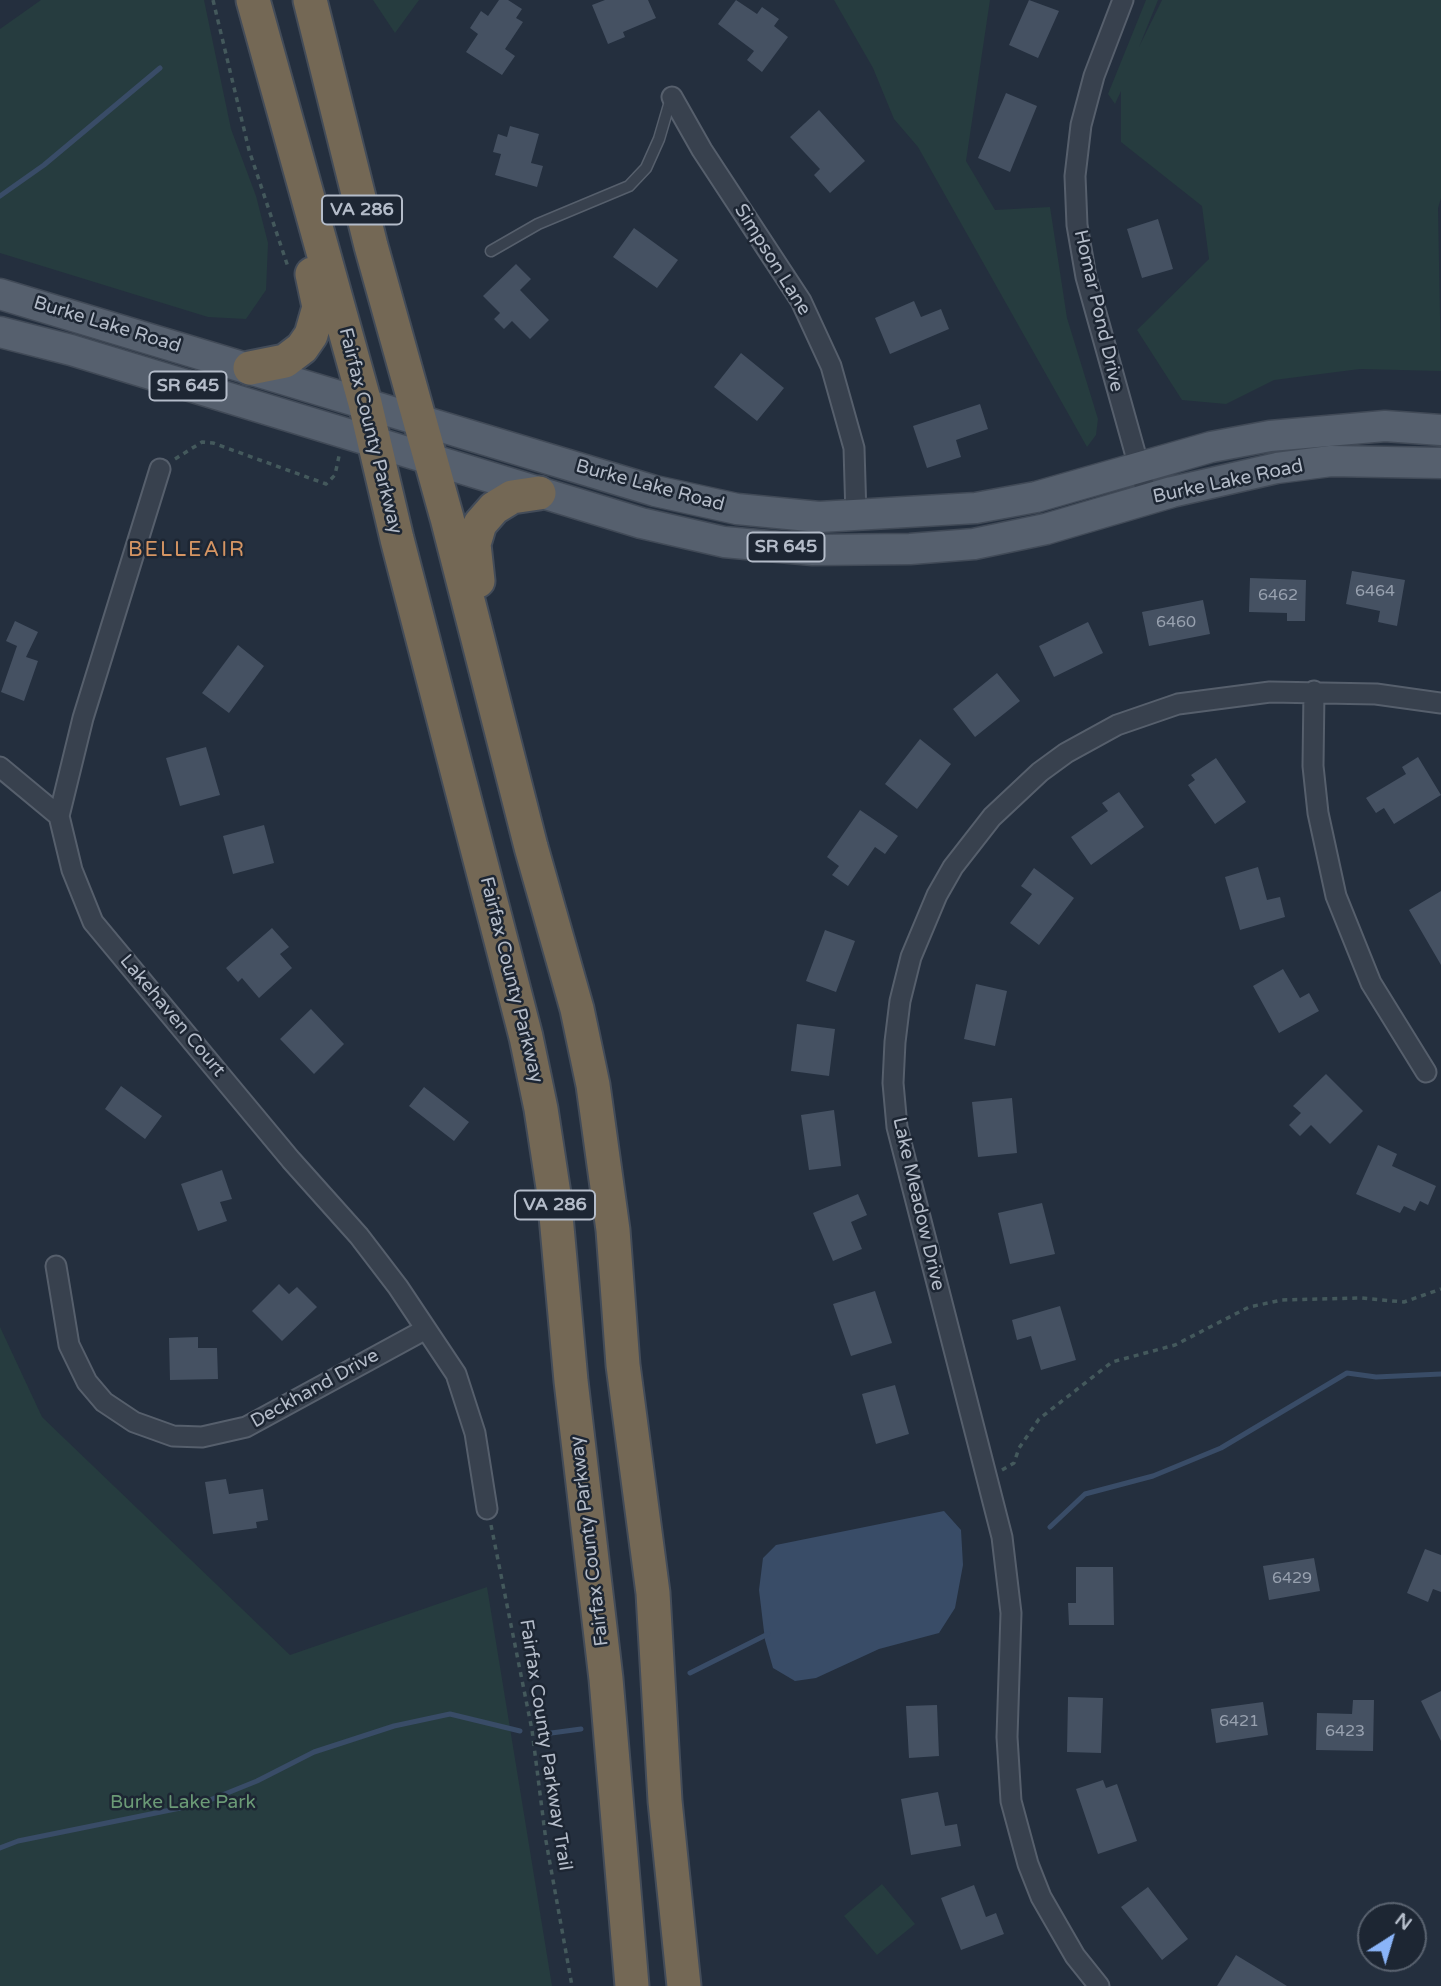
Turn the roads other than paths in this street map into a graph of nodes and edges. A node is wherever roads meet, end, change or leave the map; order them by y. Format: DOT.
graph roads {
  1 [pos="253,0"];
  2 [pos="310,0"];
  3 [pos="1123,0"];
  4 [pos="671,97"];
  5 [pos="297,164"];
  6 [pos="491,251"];
  7 [pos="0,295"];
  8 [pos="0,332"];
  9 [pos="250,368"];
  10 [pos="365,403"];
  11 [pos="418,419"];
  12 [pos="1441,430"];
  13 [pos="375,442"];
  14 [pos="430,459"];
  15 [pos="1441,463"];
  16 [pos="1138,466"];
  17 [pos="160,469"];
  18 [pos="539,493"];
  19 [pos="1147,499"];
  20 [pos="856,516"];
  21 [pos="493,691"];
  22 [pos="1314,691"];
  23 [pos="1441,703"];
  24 [pos="0,766"];
  25 [pos="59,816"];
  26 [pos="1426,1072"];
  27 [pos="56,1266"];
  28 [pos="426,1329"];
  29 [pos="487,1509"];
  30 [pos="632,1986"];
  31 [pos="684,1986"];
  32 [pos="1099,1986"];
  1 -- 5 [label="highway, Fairfax County Parkway / VA 286"];
  2 -- 11 [label="highway, VA 286"];
  3 -- 16 [label="street, Homar Pond Drive"];
  4 -- 6 [label="lane"];
  4 -- 20 [label="street, Simpson Lane"];
  5 -- 9 [label="highway"];
  5 -- 10 [label="highway, Fairfax County Parkway / VA 286"];
  7 -- 9 [label="main road, Burke Lake Road / SR 645"];
  8 -- 13 [label="main road, Burke Lake Road / SR 645"];
  9 -- 10 [label="main road, Burke Lake Road / SR 645"];
  10 -- 11 [label="main road, Burke Lake Road / SR 645"];
  10 -- 13 [label="highway, Fairfax County Parkway / VA 286"];
  11 -- 14 [label="highway, VA 286"];
  11 -- 20 [label="main road, Burke Lake Road / SR 645"];
  12 -- 16 [label="main road, Burke Lake Road / SR 645"];
  13 -- 14 [label="main road, Burke Lake Road / SR 645"];
  13 -- 30 [label="highway, Fairfax County Parkway / VA 286"];
  14 -- 18 [label="main road, Burke Lake Road / SR 645"];
  14 -- 21 [label="highway, VA 286"];
  15 -- 19 [label="main road, Burke Lake Road / SR 645"];
  16 -- 19 [label="street, Homar Pond Drive"];
  16 -- 20 [label="main road, Burke Lake Road / SR 645"];
  17 -- 25 [label="street, Lakehaven Court"];
  18 -- 19 [label="main road, Burke Lake Road / SR 645"];
  18 -- 21 [label="highway"];
  21 -- 31 [label="highway, VA 286"];
  22 -- 23 [label="street, Lake Meadow Drive"];
  22 -- 26 [label="street"];
  22 -- 32 [label="street, Lake Meadow Drive"];
  24 -- 25 [label="street"];
  25 -- 28 [label="street, Lakehaven Court"];
  27 -- 28 [label="street, Deckhand Drive"];
  28 -- 29 [label="street, Lakehaven Court"];
}
